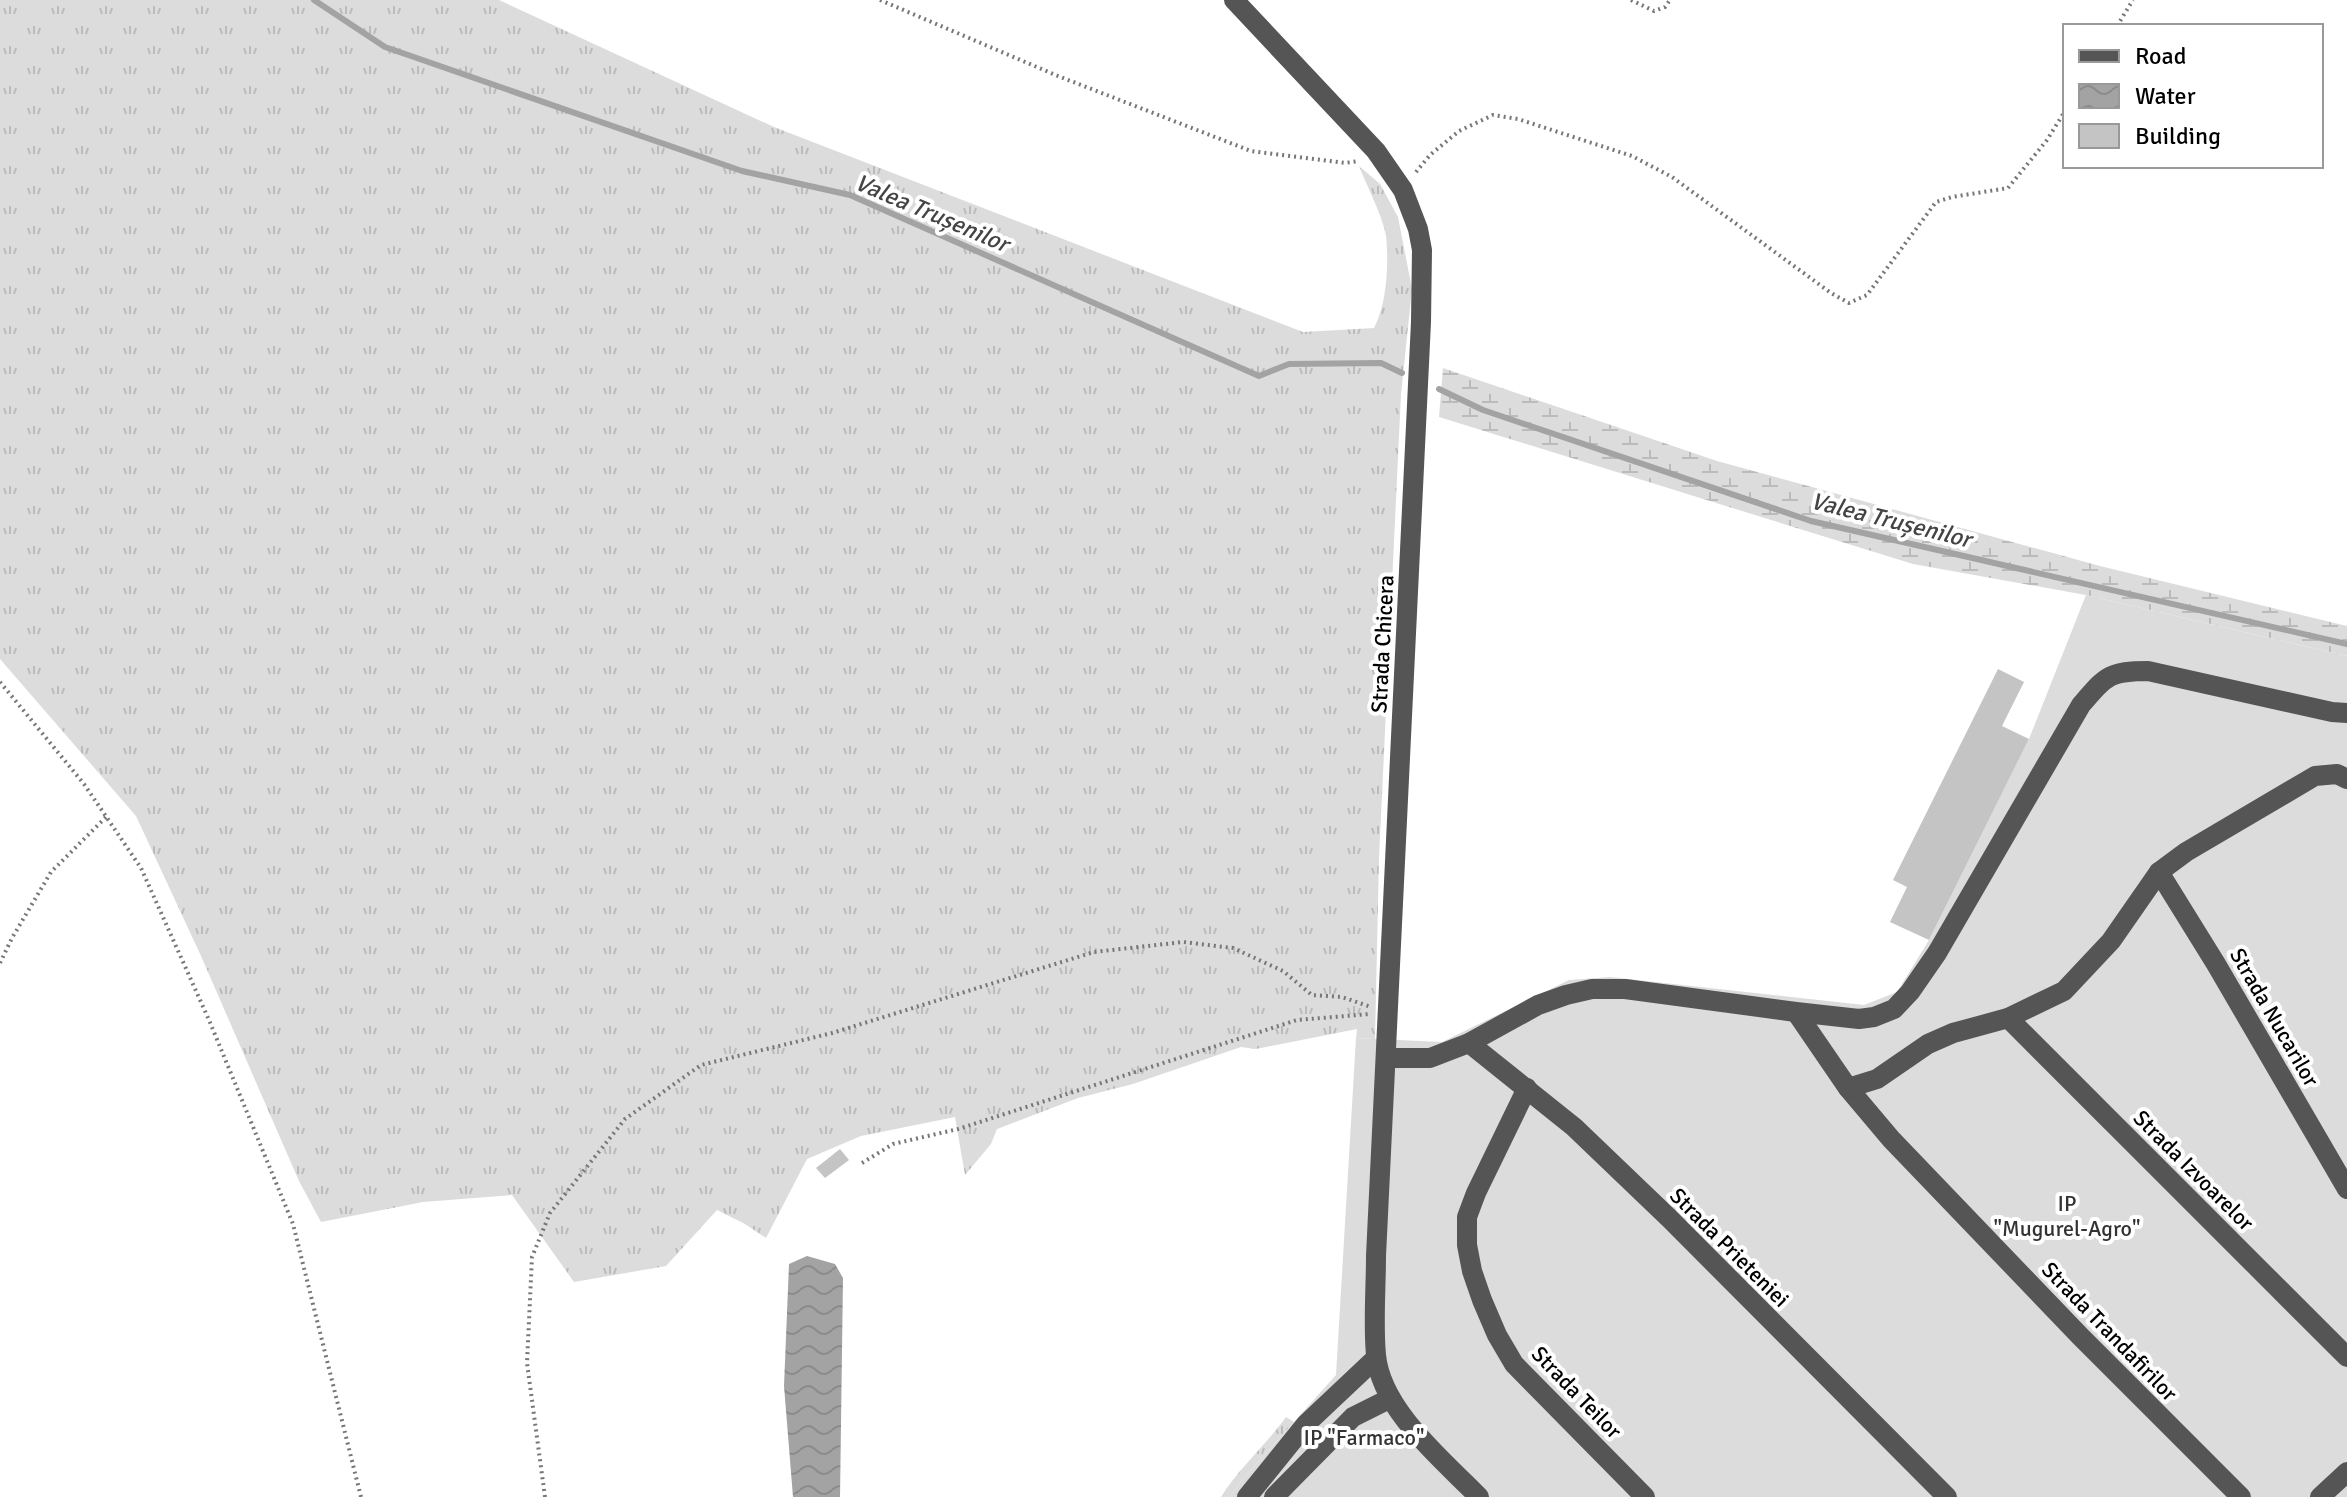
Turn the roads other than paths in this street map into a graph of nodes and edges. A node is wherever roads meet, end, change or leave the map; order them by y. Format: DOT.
graph roads {
  1 [pos="1234,0"];
  2 [pos="2347,713"];
  3 [pos="2342,777"];
  4 [pos="2159,872"];
  5 [pos="1796,1012"];
  6 [pos="2008,1018"];
  7 [pos="1469,1043"];
  8 [pos="1386,1058"];
  9 [pos="1527,1088"];
  10 [pos="1848,1088"];
  11 [pos="2347,1189"];
  12 [pos="2347,1357"];
  13 [pos="1376,1358"];
  14 [pos="1389,1399"];
  15 [pos="2347,1472"];
  16 [pos="1247,1497"];
  17 [pos="1274,1497"];
  18 [pos="1479,1497"];
  19 [pos="1645,1497"];
  20 [pos="1947,1497"];
  21 [pos="2241,1497"];
  22 [pos="2320,1497"];
  1 -- 8 [label="street, Strada Chicera"];
  2 -- 5 [label="street"];
  3 -- 4 [label="street"];
  4 -- 6 [label="street"];
  4 -- 11 [label="street, Strada Nucarilor"];
  5 -- 7 [label="street"];
  5 -- 10 [label="street, Strada Trandafirilor"];
  6 -- 10 [label="street"];
  6 -- 12 [label="street, Strada Izvoarelor"];
  7 -- 8 [label="street"];
  7 -- 9 [label="street, Strada Prieteniei"];
  8 -- 13 [label="street, Strada Chicera"];
  9 -- 19 [label="street, Strada Teilor"];
  9 -- 20 [label="street, Strada Prieteniei"];
  10 -- 21 [label="street, Strada Trandafirilor"];
  13 -- 14 [label="street, Strada Chicera"];
  13 -- 16 [label="street"];
  14 -- 17 [label="street"];
  14 -- 18 [label="street"];
  15 -- 22 [label="street"];
}
